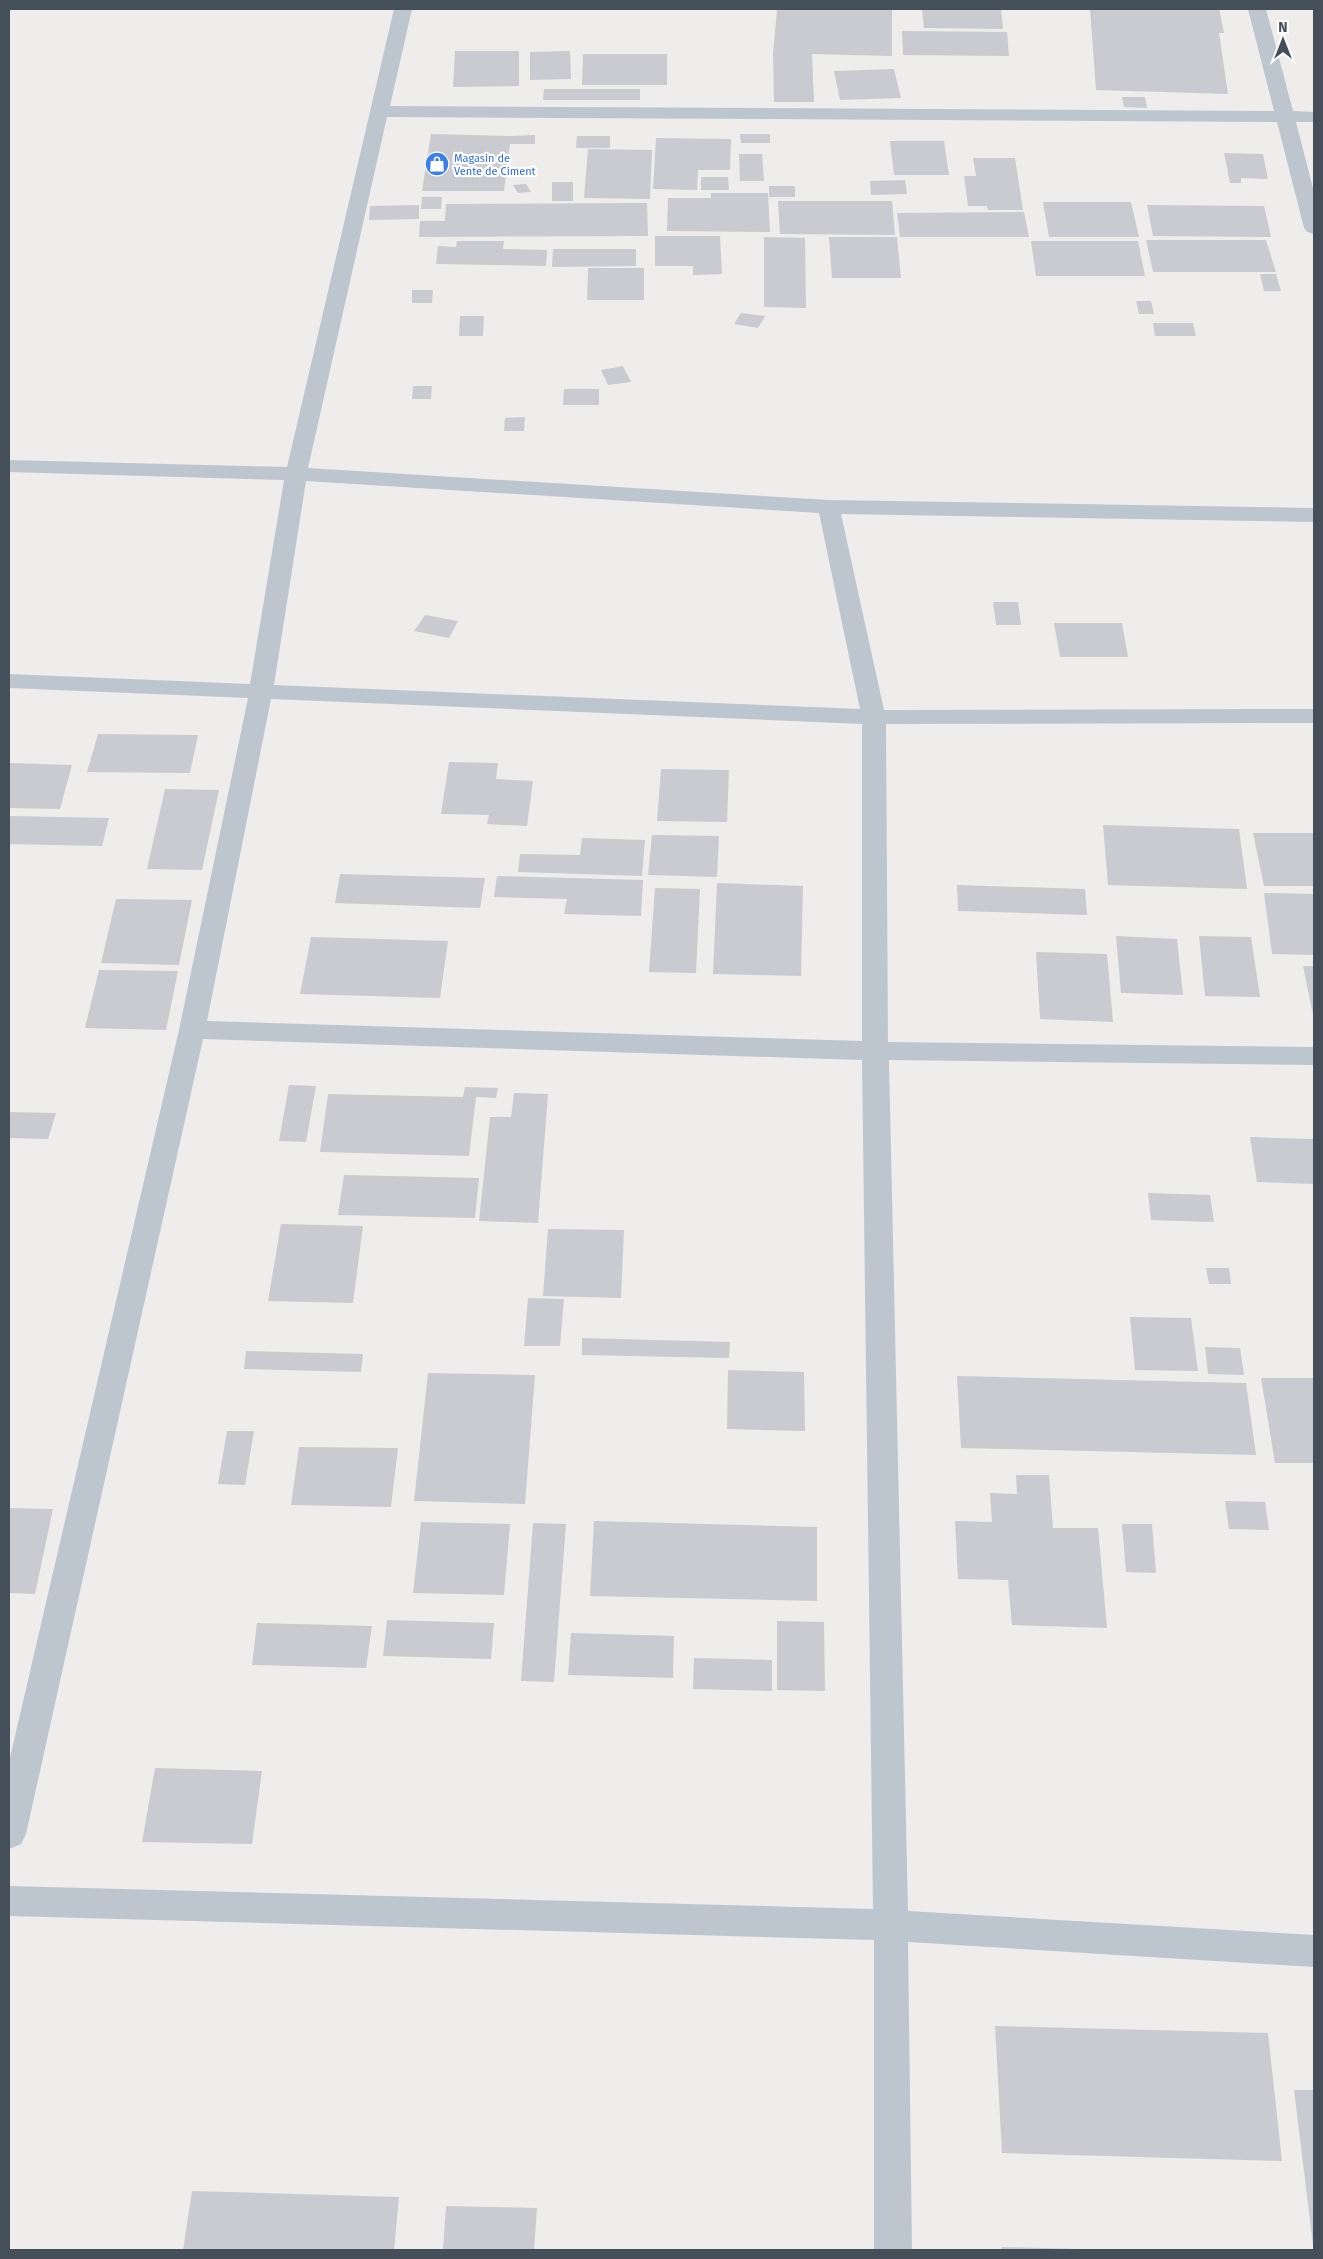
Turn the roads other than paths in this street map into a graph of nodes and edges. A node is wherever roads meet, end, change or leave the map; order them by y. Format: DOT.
graph roads {
  1 [pos="403,9"];
  2 [pos="1257,9"];
  3 [pos="380,110"];
  4 [pos="1285,116"];
  5 [pos="1314,117"];
  6 [pos="1314,228"];
  7 [pos="9,466"];
  8 [pos="296,474"];
  9 [pos="829,507"];
  10 [pos="1314,515"];
  11 [pos="9,680"];
  12 [pos="261,690"];
  13 [pos="1314,716"];
  14 [pos="874,718"];
  15 [pos="192,1030"];
  16 [pos="875,1051"];
  17 [pos="1314,1056"];
  18 [pos="9,1834"];
  19 [pos="9,1901"];
  20 [pos="891,1925"];
  21 [pos="1314,1951"];
  22 [pos="893,2250"];
  1 -- 3 [label="street"];
  2 -- 4 [label="street"];
  3 -- 4 [label="street"];
  3 -- 8 [label="street"];
  4 -- 5 [label="street"];
  4 -- 6 [label="street"];
  7 -- 8 [label="street"];
  8 -- 9 [label="street"];
  8 -- 12 [label="street"];
  9 -- 10 [label="street"];
  9 -- 14 [label="street"];
  11 -- 12 [label="street"];
  12 -- 14 [label="street"];
  12 -- 15 [label="street"];
  13 -- 14 [label="street"];
  14 -- 16 [label="street"];
  15 -- 16 [label="street"];
  15 -- 18 [label="street"];
  16 -- 17 [label="street"];
  16 -- 20 [label="street"];
  19 -- 20 [label="street"];
  20 -- 21 [label="street"];
  20 -- 22 [label="street"];
}
